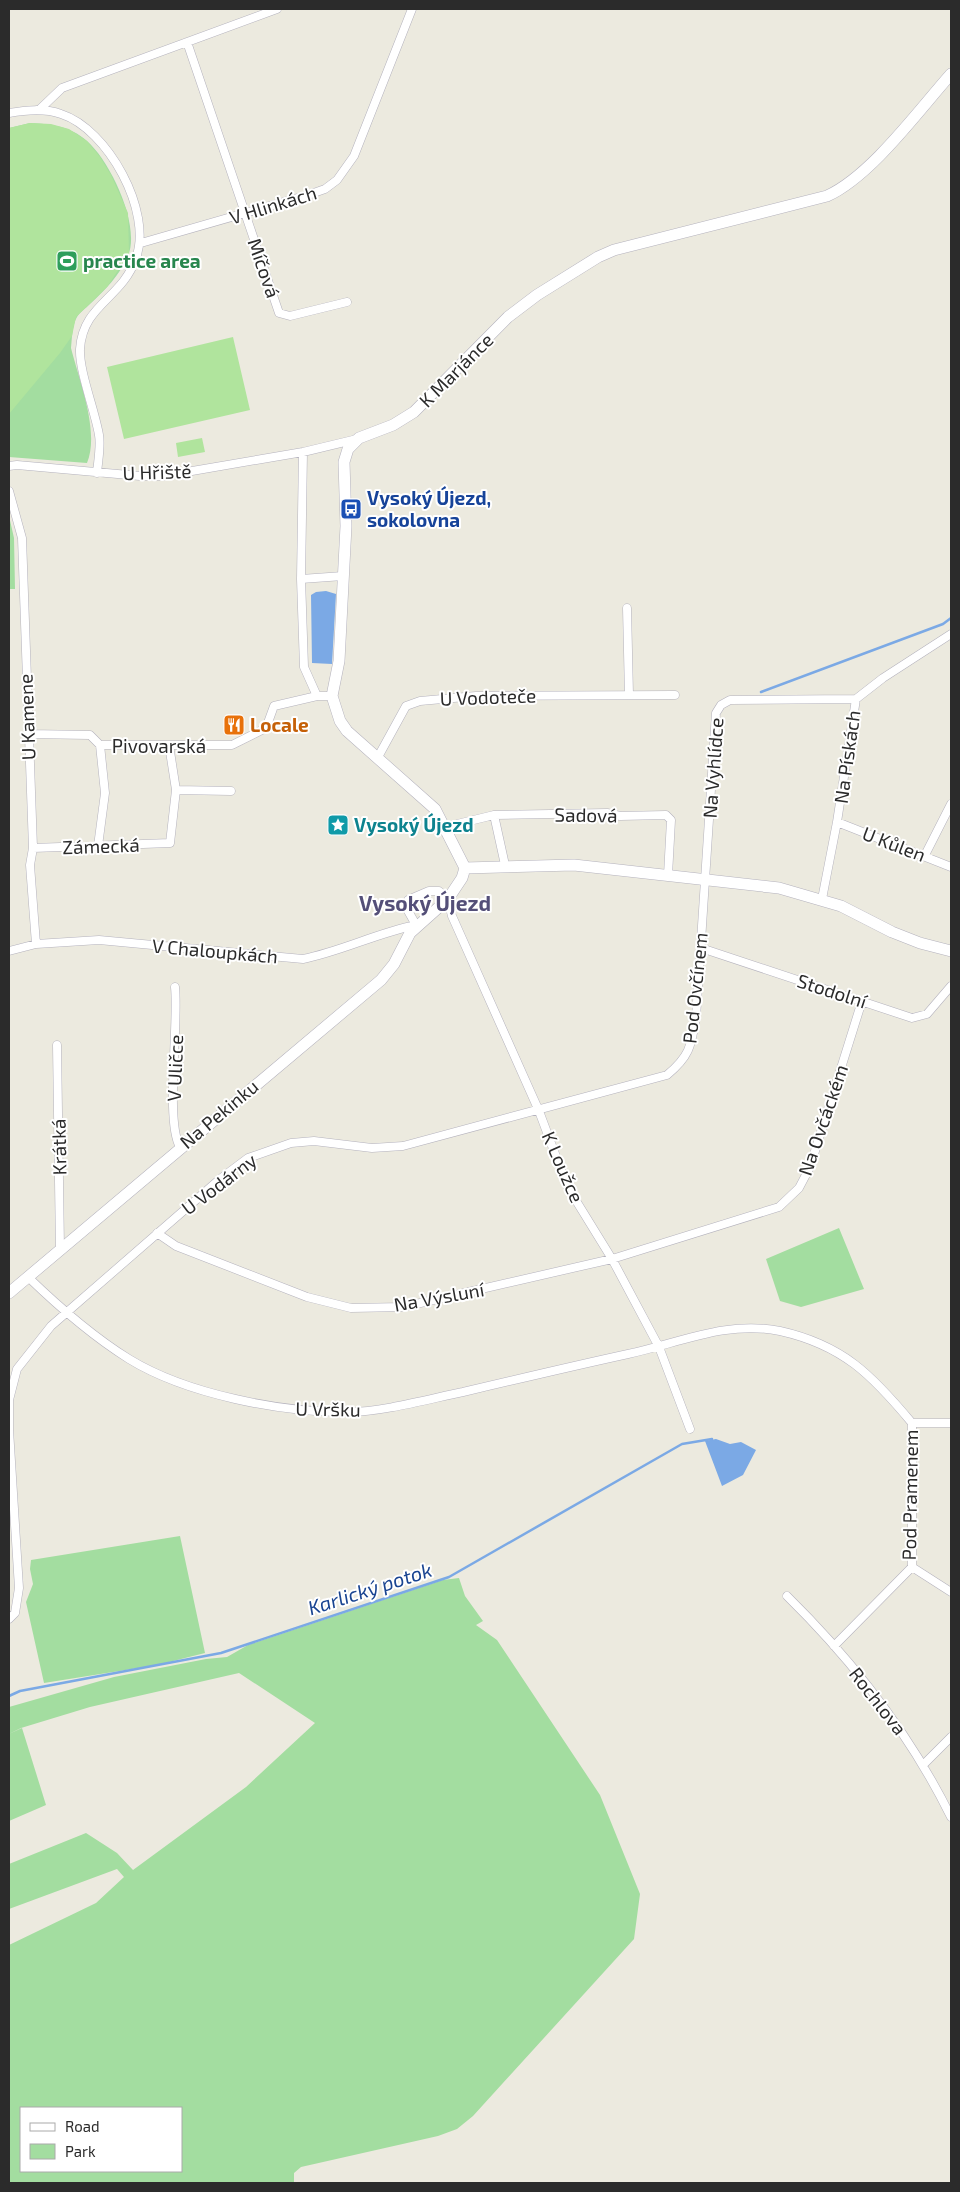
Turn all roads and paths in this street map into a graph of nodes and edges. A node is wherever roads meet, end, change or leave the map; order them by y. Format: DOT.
graph roads {
  1 [pos="277,9"];
  2 [pos="412,9"];
  3 [pos="187,42"];
  4 [pos="951,74"];
  5 [pos="39,110"];
  6 [pos="9,113"];
  7 [pos="245,214"];
  8 [pos="141,243"];
  9 [pos="347,302"];
  10 [pos="359,438"];
  11 [pos="303,452"];
  12 [pos="9,466"];
  13 [pos="97,473"];
  14 [pos="9,491"];
  15 [pos="344,576"];
  16 [pos="301,579"];
  17 [pos="628,608"];
  18 [pos="951,634"];
  19 [pos="630,695"];
  20 [pos="675,695"];
  21 [pos="317,696"];
  22 [pos="332,696"];
  23 [pos="856,699"];
  24 [pos="28,734"];
  25 [pos="100,745"];
  26 [pos="169,745"];
  27 [pos="378,757"];
  28 [pos="176,790"];
  29 [pos="231,791"];
  30 [pos="951,804"];
  31 [pos="494,815"];
  32 [pos="837,822"];
  33 [pos="445,827"];
  34 [pos="98,846"];
  35 [pos="33,848"];
  36 [pos="925,856"];
  37 [pos="504,865"];
  38 [pos="951,867"];
  39 [pos="465,868"];
  40 [pos="668,874"];
  41 [pos="706,879"];
  42 [pos="448,899"];
  43 [pos="822,900"];
  44 [pos="416,925"];
  45 [pos="36,944"];
  46 [pos="701,948"];
  47 [pos="9,951"];
  48 [pos="951,951"];
  49 [pos="951,986"];
  50 [pos="175,987"];
  51 [pos="862,1001"];
  52 [pos="57,1045"];
  53 [pos="539,1111"];
  54 [pos="180,1147"];
  55 [pos="157,1233"];
  56 [pos="60,1249"];
  57 [pos="612,1259"];
  58 [pos="28,1277"];
  59 [pos="9,1293"];
  60 [pos="66,1314"];
  61 [pos="659,1347"];
  62 [pos="912,1423"];
  63 [pos="951,1423"];
  64 [pos="690,1429"];
  65 [pos="9,1430"];
  66 [pos="912,1566"];
  67 [pos="951,1592"];
  68 [pos="787,1596"];
  69 [pos="9,1619"];
  70 [pos="834,1646"];
  71 [pos="951,1737"];
  72 [pos="923,1765"];
  73 [pos="951,1817"];
  1 -- 3 [label="street"];
  2 -- 7 [label="street, V Hlinkách"];
  3 -- 5 [label="street"];
  3 -- 7 [label="street, Míčová"];
  4 -- 10 [label="street, K Marjánce"];
  5 -- 6 [label="street"];
  5 -- 8 [label="street"];
  7 -- 8 [label="street, V Hlinkách"];
  7 -- 9 [label="street, Míčová"];
  8 -- 13 [label="street"];
  10 -- 11 [label="street, U Hřiště"];
  10 -- 15 [label="street"];
  11 -- 13 [label="street, U Hřiště"];
  11 -- 16 [label="street"];
  12 -- 13 [label="street, U Hřiště"];
  14 -- 24 [label="street, U Kamene"];
  15 -- 16 [label="street"];
  15 -- 22 [label="street"];
  16 -- 21 [label="street"];
  17 -- 19 [label="street"];
  18 -- 23 [label="street, Na Pískách"];
  19 -- 20 [label="street, U Vodoteče"];
  19 -- 27 [label="street, U Vodoteče"];
  21 -- 22 [label="street"];
  21 -- 26 [label="street, Pivovarská"];
  22 -- 27 [label="street"];
  23 -- 32 [label="street, Na Pískách"];
  23 -- 41 [label="street, Na Vyhlídce"];
  24 -- 25 [label="street, Pivovarská"];
  24 -- 35 [label="street, U Kamene"];
  25 -- 26 [label="street, Pivovarská"];
  25 -- 34 [label="street, Pivovarská"];
  26 -- 28 [label="street"];
  27 -- 33 [label="street"];
  28 -- 29 [label="street"];
  28 -- 34 [label="street, Zámecká"];
  30 -- 36 [label="street"];
  31 -- 33 [label="street, Sadová"];
  31 -- 37 [label="street"];
  31 -- 40 [label="street, Sadová"];
  32 -- 36 [label="street, U Kůlen"];
  32 -- 43 [label="street, Na Pískách"];
  33 -- 39 [label="street"];
  34 -- 35 [label="street, Zámecká"];
  35 -- 45 [label="street, U Kamene"];
  36 -- 38 [label="street, U Kůlen"];
  37 -- 39 [label="street"];
  37 -- 40 [label="street"];
  39 -- 42 [label="street, Na Pekinku"];
  40 -- 41 [label="street"];
  41 -- 43 [label="street"];
  41 -- 46 [label="street, Pod Ovčínem"];
  42 -- 44 [label="street, Na Pekinku"];
  42 -- 44 [label="street"];
  42 -- 53 [label="street, K Loužce"];
  43 -- 48 [label="street"];
  44 -- 45 [label="street, V Chaloupkách"];
  44 -- 54 [label="street, Na Pekinku"];
  45 -- 47 [label="street, V Chaloupkách"];
  46 -- 51 [label="street, Stodolní"];
  46 -- 53 [label="street, Pod Ovčínem"];
  49 -- 51 [label="street, Stodolní"];
  50 -- 54 [label="street, V Uličce"];
  51 -- 57 [label="street, Na Ovčáckém"];
  52 -- 56 [label="street, Krátká"];
  53 -- 55 [label="street, U Vodárny"];
  53 -- 57 [label="street, K Loužce"];
  54 -- 56 [label="street, Na Pekinku"];
  55 -- 57 [label="street, Na Výsluní"];
  55 -- 60 [label="street, U Vodárny"];
  56 -- 58 [label="street, Na Pekinku"];
  57 -- 61 [label="street, K Loužce"];
  58 -- 59 [label="street, Na Pekinku"];
  58 -- 60 [label="street, U Vršku"];
  60 -- 61 [label="street, U Vršku"];
  60 -- 65 [label="street, U Vodárny"];
  61 -- 62 [label="street, Pod Pramenem"];
  61 -- 64 [label="street, K Loužce"];
  62 -- 63 [label="street"];
  62 -- 66 [label="street, Pod Pramenem"];
  65 -- 69 [label="street, U Vodárny"];
  66 -- 67 [label="street"];
  66 -- 70 [label="street, Pod Pramenem"];
  68 -- 70 [label="street, Rochlova"];
  70 -- 72 [label="street, Rochlova"];
  71 -- 72 [label="street"];
  72 -- 73 [label="street, Rochlova"];
}
